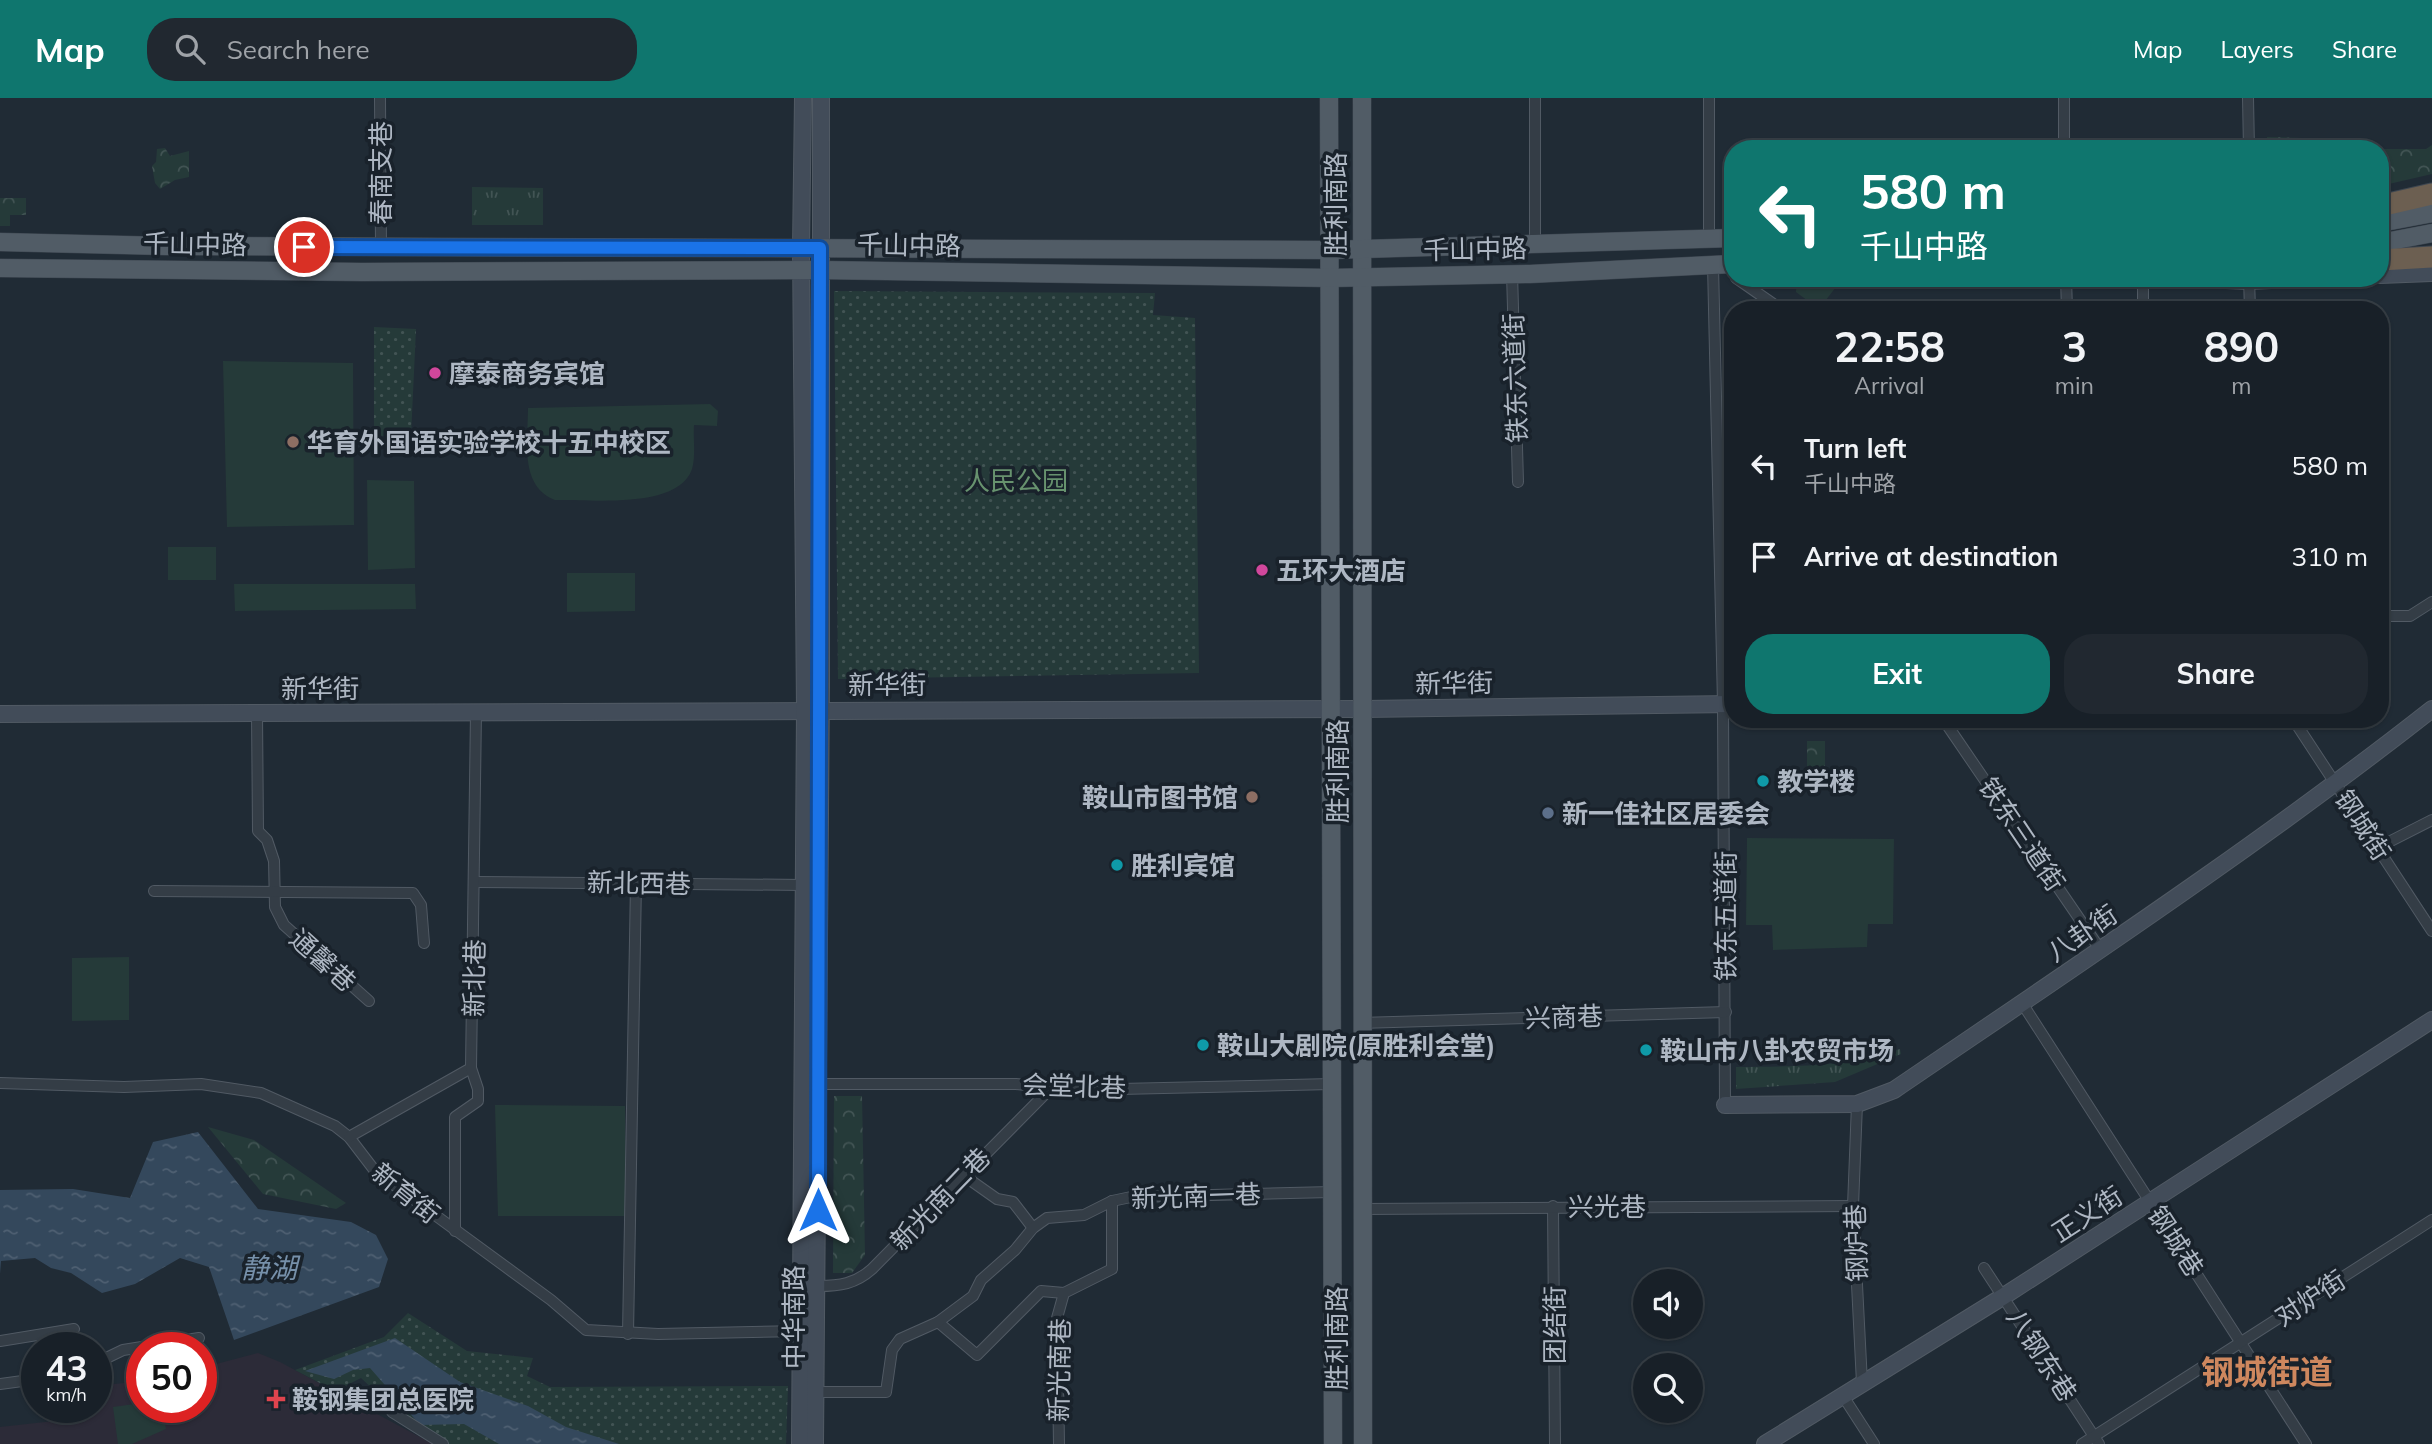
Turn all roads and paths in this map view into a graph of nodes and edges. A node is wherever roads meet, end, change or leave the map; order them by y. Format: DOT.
graph roads {
  1 [pos="380,98"];
  2 [pos="803,98"];
  3 [pos="821,98"];
  4 [pos="1329,98"];
  5 [pos="1362,98"];
  6 [pos="1535,98"];
  7 [pos="1709,98"];
  8 [pos="2064,98"];
  9 [pos="2248,98"];
  10 [pos="2064,140"];
  11 [pos="2249,140"];
  12 [pos="2432,185"];
  13 [pos="2432,194"];
  14 [pos="2389,196"];
  15 [pos="2389,204"];
  16 [pos="2432,213"];
  17 [pos="2389,221"];
  18 [pos="2432,233"];
  19 [pos="1709,237"];
  20 [pos="1724,237"];
  21 [pos="2389,241"];
  22 [pos="0,242"];
  23 [pos="1535,244"];
  24 [pos="381,248"];
  25 [pos="801,248"];
  26 [pos="820,248"];
  27 [pos="1361,248"];
  28 [pos="1329,250"];
  29 [pos="2432,257"];
  30 [pos="2389,259"];
  31 [pos="1713,265"];
  32 [pos="1724,265"];
  33 [pos="0,268"];
  34 [pos="801,270"];
  35 [pos="820,270"];
  36 [pos="1724,271"];
  37 [pos="2432,273"];
  38 [pos="1512,274"];
  39 [pos="2389,275"];
  40 [pos="1330,278"];
  41 [pos="1362,278"];
  42 [pos="1749,287"];
  43 [pos="1769,301"];
  44 [pos="1518,482"];
  45 [pos="1724,587"];
  46 [pos="2432,602"];
  47 [pos="2389,616"];
  48 [pos="1724,704"];
  49 [pos="1330,708"];
  50 [pos="813,709"];
  51 [pos="1364,709"];
  52 [pos="2432,709"];
  53 [pos="476,712"];
  54 [pos="257,713"];
  55 [pos="0,714"];
  56 [pos="1728,728"];
  57 [pos="1950,728"];
  58 [pos="2299,728"];
  59 [pos="2336,784"];
  60 [pos="2432,820"];
  61 [pos="2377,848"];
  62 [pos="474,882"];
  63 [pos="636,883"];
  64 [pos="804,885"];
  65 [pos="154,891"];
  66 [pos="275,892"];
  67 [pos="2432,931"];
  68 [pos="424,943"];
  69 [pos="2101,950"];
  70 [pos="369,1001"];
  71 [pos="2022,1003"];
  72 [pos="1726,1012"];
  73 [pos="2432,1020"];
  74 [pos="1360,1024"];
  75 [pos="471,1068"];
  76 [pos="0,1083"];
  77 [pos="818,1084"];
  78 [pos="1331,1084"];
  79 [pos="1051,1088"];
  80 [pos="1857,1104"];
  81 [pos="1725,1105"];
  82 [pos="349,1137"];
  83 [pos="963,1175"];
  84 [pos="1331,1192"];
  85 [pos="1112,1201"];
  86 [pos="2150,1202"];
  87 [pos="1553,1206"];
  88 [pos="1853,1206"];
  89 [pos="1362,1209"];
  90 [pos="2432,1220"];
  91 [pos="1033,1228"];
  92 [pos="455,1231"];
  93 [pos="1984,1268"];
  94 [pos="818,1286"];
  95 [pos="1064,1293"];
  96 [pos="2004,1296"];
  97 [pos="938,1322"];
  98 [pos="74,1329"];
  99 [pos="801,1331"];
  100 [pos="628,1334"];
  101 [pos="0,1341"];
  102 [pos="2241,1343"];
  103 [pos="21,1381"];
  104 [pos="1862,1382"];
  105 [pos="0,1384"];
  106 [pos="817,1392"];
  107 [pos="1843,1396"];
  108 [pos="392,1412"];
  109 [pos="2097,1440"];
  110 [pos="443,1444"];
  111 [pos="800,1444"];
  112 [pos="815,1444"];
  113 [pos="1059,1444"];
  114 [pos="1333,1444"];
  115 [pos="1363,1444"];
  116 [pos="1555,1444"];
  117 [pos="1765,1444"];
  118 [pos="1874,1444"];
  119 [pos="2082,1444"];
  120 [pos="2306,1444"];
  1 -- 24 [label="street, 春南支巷"];
  2 -- 25 [label="street"];
  3 -- 26 [label="street, 中华南路"];
  4 -- 28 [label="main road, 胜利南路"];
  5 -- 27 [label="main road, 胜利南路"];
  6 -- 23 [label="street"];
  7 -- 19 [label="street"];
  8 -- 10 [label="street"];
  9 -- 11 [label="street"];
  12 -- 14 [label="street"];
  13 -- 15 [label="highway"];
  16 -- 17 [label="main road"];
  18 -- 21 [label="main road"];
  19 -- 20 [label="main road, 千山中路"];
  19 -- 23 [label="main road, 千山中路"];
  22 -- 24 [label="main road, 千山中路"];
  23 -- 27 [label="main road, 千山中路"];
  24 -- 25 [label="main road, 千山中路"];
  25 -- 26 [label="main road, 千山中路"];
  25 -- 34 [label="street"];
  26 -- 28 [label="main road, 千山中路"];
  26 -- 35 [label="street, 中华南路"];
  27 -- 28 [label="main road, 千山中路"];
  27 -- 41 [label="main road, 胜利南路"];
  28 -- 40 [label="main road, 胜利南路"];
  29 -- 30 [label="highway"];
  31 -- 32 [label="main road, 千山中路"];
  31 -- 36 [label="street"];
  31 -- 38 [label="main road, 千山中路"];
  31 -- 45 [label="street, 铁东五道街"];
  33 -- 34 [label="main road, 千山中路"];
  34 -- 35 [label="main road, 千山中路"];
  34 -- 50 [label="street"];
  35 -- 40 [label="main road, 千山中路"];
  35 -- 50 [label="street, 中华南路"];
  37 -- 39 [label="street"];
  38 -- 41 [label="main road, 千山中路"];
  38 -- 44 [label="street, 铁东六道街"];
  40 -- 41 [label="main road, 千山中路"];
  40 -- 49 [label="main road, 胜利南路"];
  41 -- 51 [label="main road, 胜利南路"];
  42 -- 43 [label="street"];
  46 -- 47 [label="street"];
  48 -- 51 [label="street, 新华街"];
  49 -- 50 [label="street, 新华街"];
  49 -- 51 [label="street, 新华街"];
  49 -- 78 [label="main road, 胜利南路"];
  50 -- 53 [label="street, 新华街"];
  50 -- 64 [label="street"];
  50 -- 77 [label="street, 中华南路"];
  51 -- 74 [label="main road, 胜利南路"];
  52 -- 59 [label="street, 八卦街"];
  53 -- 54 [label="street, 新华街"];
  53 -- 62 [label="street, 新北巷"];
  54 -- 55 [label="street, 新华街"];
  54 -- 66 [label="street, 通馨巷"];
  56 -- 72 [label="street, 铁东五道街"];
  57 -- 69 [label="street, 铁东三道街"];
  58 -- 59 [label="street, 钢城街"];
  59 -- 61 [label="street, 钢城街"];
  59 -- 69 [label="street, 八卦街"];
  60 -- 61 [label="street"];
  61 -- 67 [label="street, 钢城街"];
  62 -- 63 [label="street, 新北西巷"];
  62 -- 75 [label="street, 新北巷"];
  63 -- 64 [label="street, 新北西巷"];
  63 -- 100 [label="street"];
  64 -- 99 [label="street"];
  65 -- 66 [label="street"];
  66 -- 68 [label="street"];
  66 -- 70 [label="street, 通馨巷"];
  69 -- 71 [label="street, 八卦街"];
  71 -- 80 [label="street, 八卦街"];
  71 -- 86 [label="street, 钢城巷"];
  72 -- 74 [label="street, 兴商巷"];
  72 -- 81 [label="street, 铁东五道街"];
  73 -- 86 [label="street, 正义街"];
  74 -- 89 [label="main road, 胜利南路"];
  75 -- 82 [label="street"];
  75 -- 92 [label="street, 新北巷"];
  76 -- 82 [label="street, 新育街"];
  77 -- 79 [label="street, 会堂北巷"];
  77 -- 94 [label="street, 中华南路"];
  78 -- 79 [label="street, 会堂北巷"];
  78 -- 84 [label="main road, 胜利南路"];
  79 -- 83 [label="street, 新光南二巷"];
  80 -- 81 [label="street, 八卦街"];
  80 -- 88 [label="street, 钢炉巷"];
  82 -- 92 [label="street, 新育街"];
  83 -- 91 [label="street"];
  83 -- 94 [label="street, 新光南二巷"];
  84 -- 85 [label="street, 新光南一巷"];
  84 -- 114 [label="main road, 胜利南路"];
  85 -- 91 [label="street, 新光南一巷"];
  85 -- 95 [label="street, 新光南巷"];
  86 -- 96 [label="street, 正义街"];
  86 -- 102 [label="street, 钢城巷"];
  87 -- 88 [label="street, 兴光巷"];
  87 -- 89 [label="street, 兴光巷"];
  87 -- 116 [label="street, 团结街"];
  88 -- 104 [label="street, 钢炉巷"];
  89 -- 115 [label="main road, 胜利南路"];
  90 -- 102 [label="street, 对炉街"];
  91 -- 97 [label="street, 新光南一巷"];
  92 -- 100 [label="street, 新育街"];
  93 -- 96 [label="street, 八钢东巷"];
  94 -- 106 [label="street, 中华南路"];
  95 -- 97 [label="street"];
  95 -- 113 [label="street, 新光南巷"];
  96 -- 104 [label="street, 正义街"];
  96 -- 109 [label="street, 八钢东巷"];
  97 -- 106 [label="street, 新光南一巷"];
  98 -- 101 [label="street"];
  99 -- 100 [label="street, 新育街"];
  99 -- 111 [label="street"];
  102 -- 109 [label="street, 对炉街"];
  102 -- 120 [label="street, 钢城巷"];
  103 -- 105 [label="street"];
  104 -- 107 [label="street, 正义街"];
  106 -- 112 [label="street, 中华南路"];
  107 -- 117 [label="street, 正义街"];
  107 -- 118 [label="street"];
  108 -- 110 [label="street"];
  109 -- 119 [label="street, 对炉街"];
}
